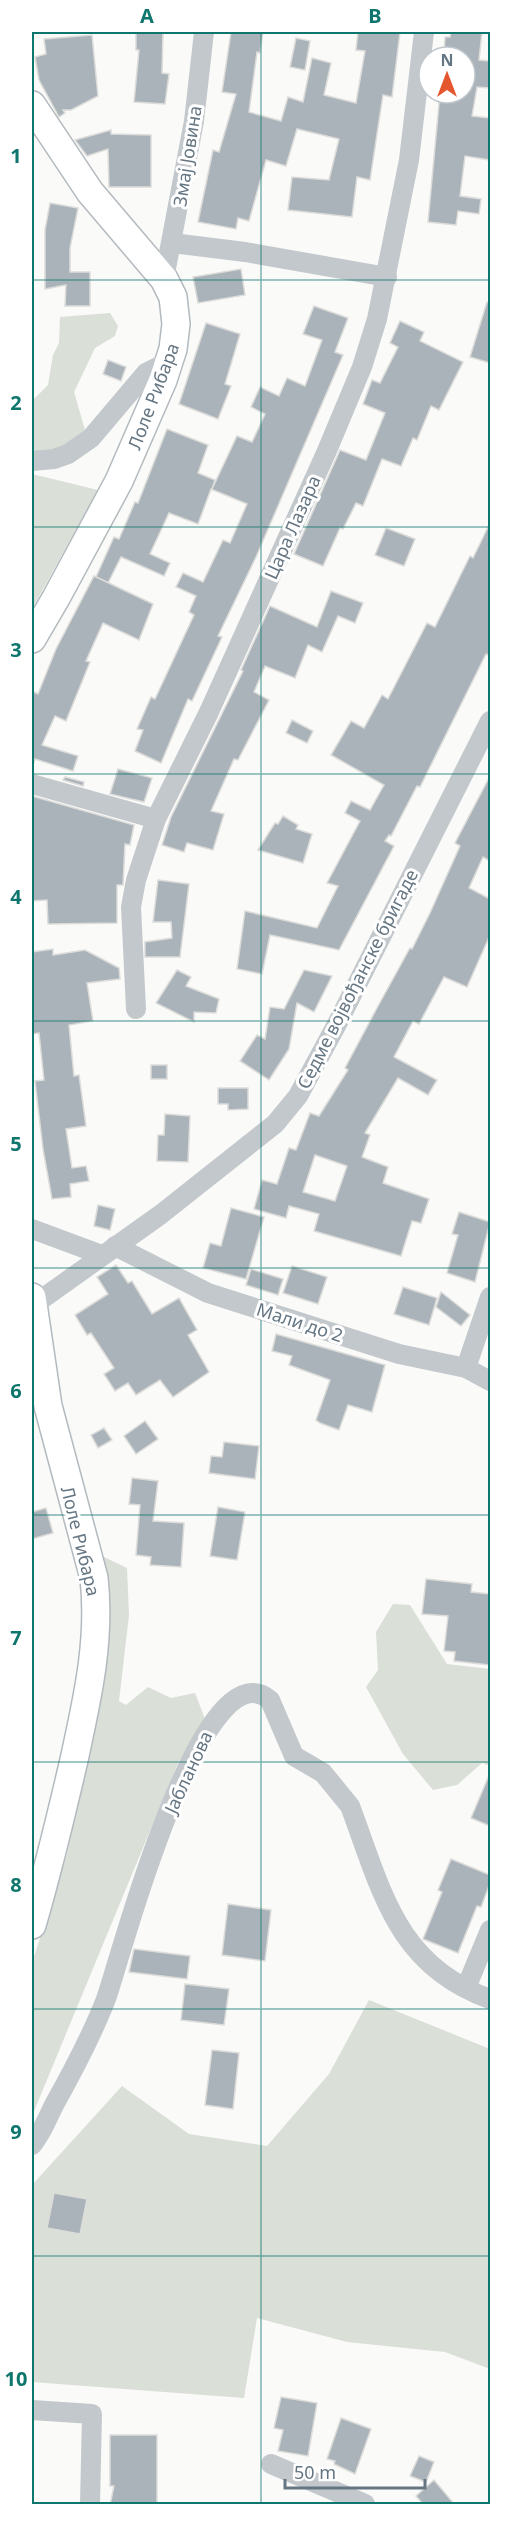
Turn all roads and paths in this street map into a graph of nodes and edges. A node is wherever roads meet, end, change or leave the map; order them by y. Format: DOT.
graph roads {
  1 [pos="204,32"];
  2 [pos="424,32"];
  3 [pos="32,105"];
  4 [pos="172,243"];
  5 [pos="387,277"];
  6 [pos="164,279"];
  7 [pos="170,361"];
  8 [pos="32,461"];
  9 [pos="32,639"];
  10 [pos="490,721"];
  11 [pos="32,784"];
  12 [pos="156,819"];
  13 [pos="136,1009"];
  14 [pos="32,1229"];
  15 [pos="109,1251"];
  16 [pos="490,1297"];
  17 [pos="32,1302"];
  18 [pos="466,1368"];
  19 [pos="490,1381"];
  20 [pos="32,1925"];
  21 [pos="490,1930"];
  22 [pos="466,1988"];
  23 [pos="490,1999"];
  24 [pos="32,2145"];
  25 [pos="32,2410"];
  26 [pos="271,2464"];
  27 [pos="90,2505"];
  28 [pos="365,2505"];
  1 -- 4 [label="street, Змај Јовина"];
  2 -- 5 [label="street, Цара Лазара"];
  3 -- 6 [label="street, Лоле Рибара"];
  4 -- 5 [label="street"];
  4 -- 6 [label="street, Змај Јовина"];
  5 -- 12 [label="street, Цара Лазара"];
  6 -- 7 [label="street, Лоле Рибара"];
  7 -- 8 [label="street"];
  7 -- 9 [label="street, Лоле Рибара"];
  10 -- 15 [label="street, Седме војвођанске бригаде"];
  11 -- 12 [label="street"];
  12 -- 13 [label="street, Цара Лазара"];
  14 -- 15 [label="street, Мали до 2"];
  15 -- 17 [label="street, Седме војвођанске бригаде"];
  15 -- 18 [label="street, Мали до 2"];
  16 -- 18 [label="street"];
  17 -- 20 [label="street, Лоле Рибара"];
  18 -- 19 [label="street, Мали до 2"];
  21 -- 22 [label="street"];
  22 -- 23 [label="street, Јабланова"];
  22 -- 24 [label="street, Јабланова"];
  25 -- 27 [label="street"];
  26 -- 28 [label="street"];
}
